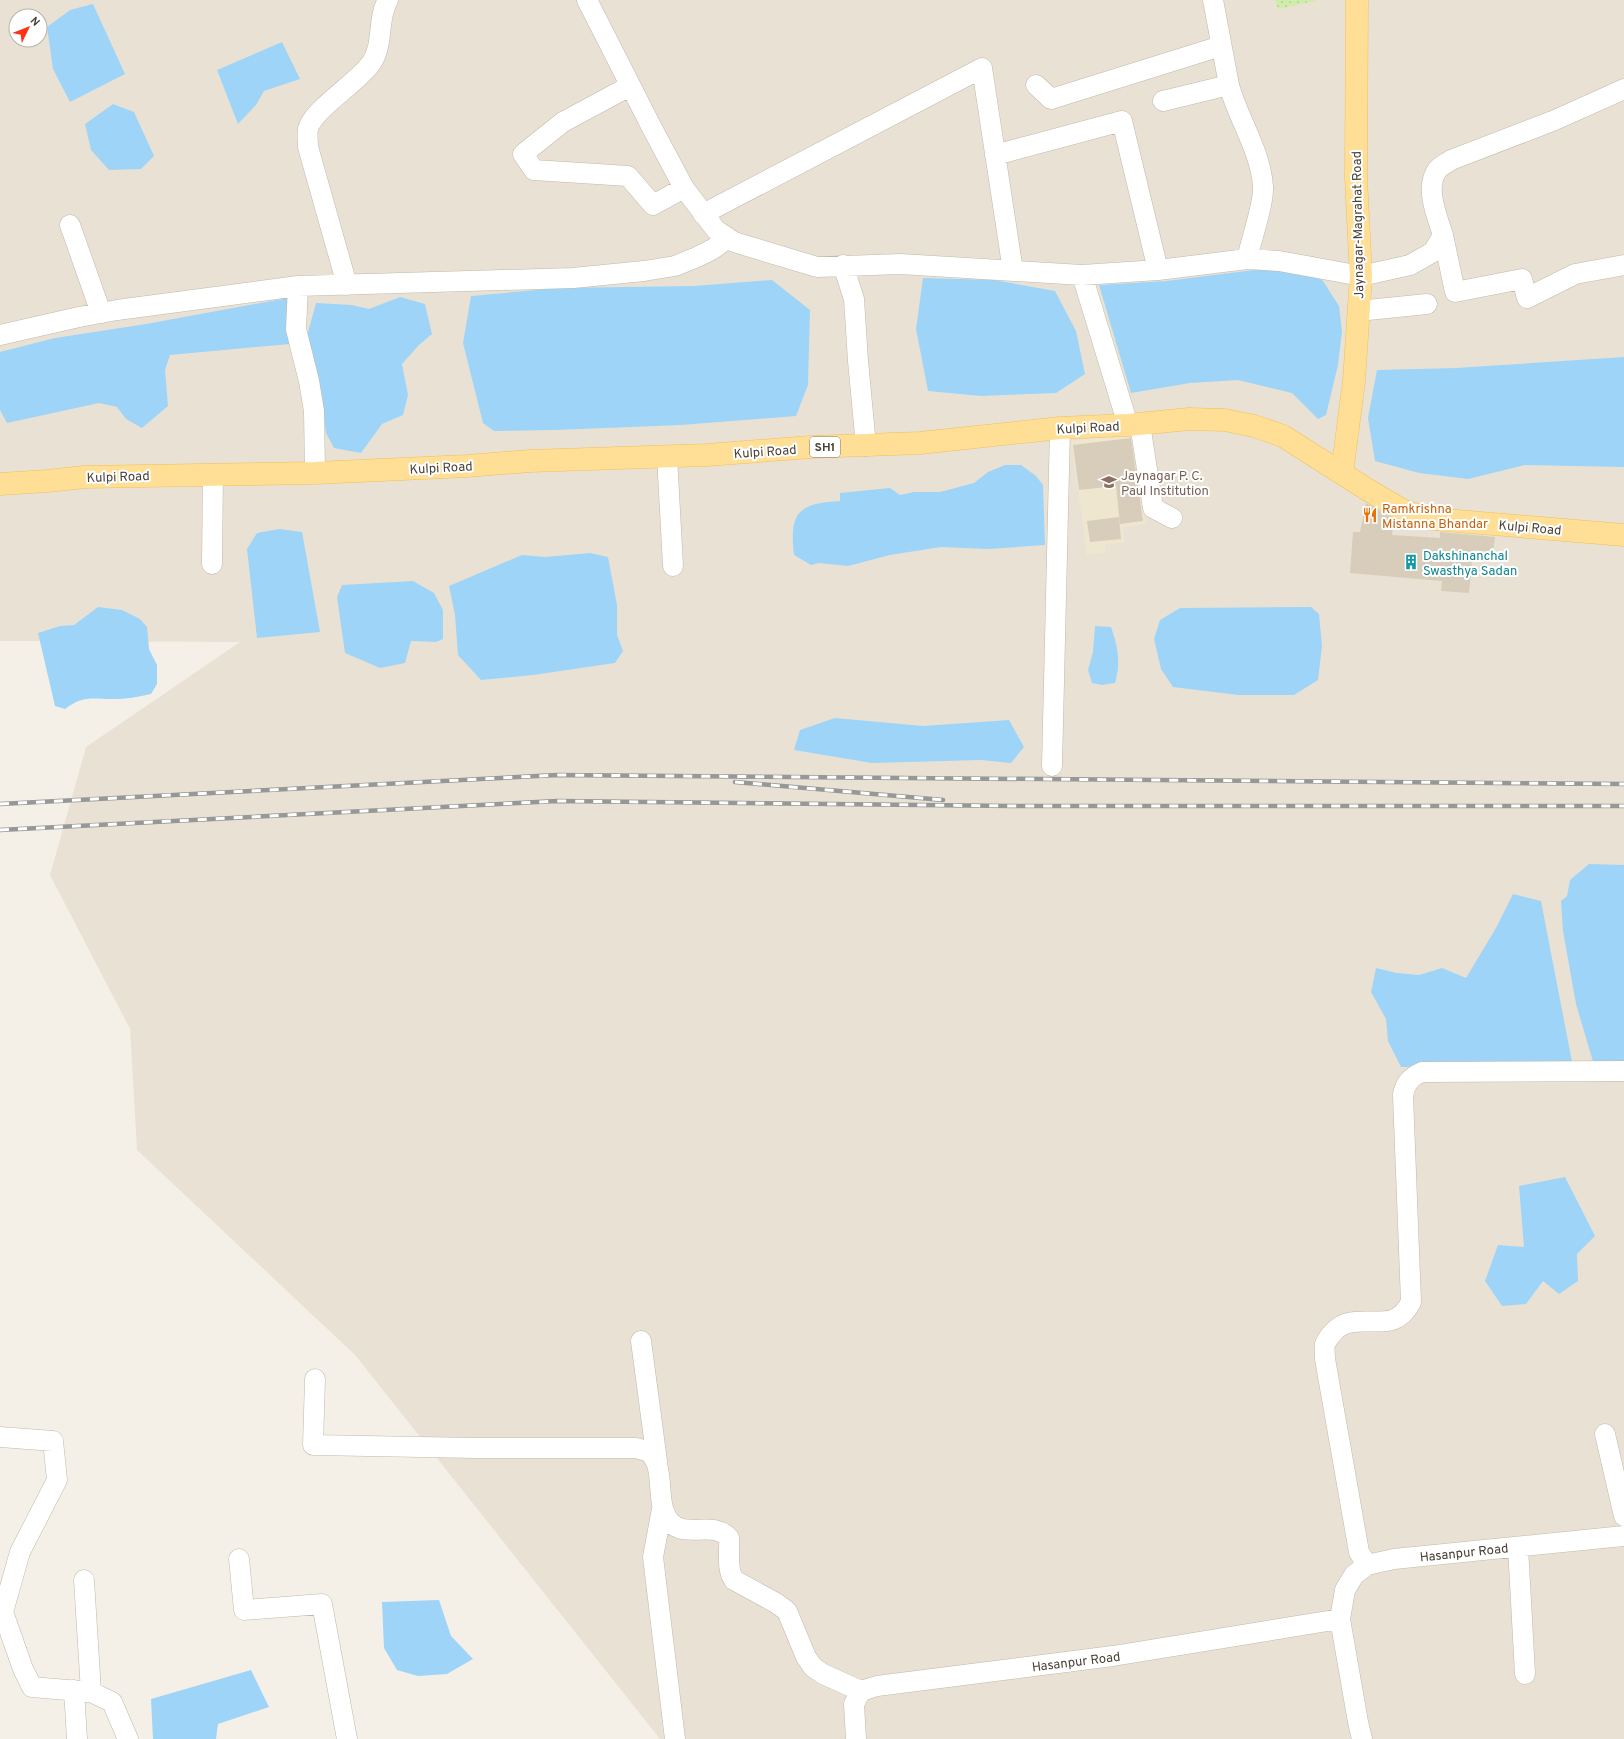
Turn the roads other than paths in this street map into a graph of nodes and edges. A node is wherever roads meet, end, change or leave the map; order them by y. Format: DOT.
graph roads {
  1 [pos="388,0"];
  2 [pos="587,0"];
  3 [pos="1214,0"];
  4 [pos="1356,0"];
  5 [pos="1221,46"];
  6 [pos="1036,85"];
  7 [pos="1229,85"];
  8 [pos="630,86"];
  9 [pos="1624,89"];
  10 [pos="1163,101"];
  11 [pos="995,155"];
  12 [pos="684,188"];
  13 [pos="703,214"];
  14 [pos="70,225"];
  15 [pos="1442,235"];
  16 [pos="728,238"];
  17 [pos="1247,259"];
  18 [pos="843,265"];
  19 [pos="1624,265"];
  20 [pos="1158,270"];
  21 [pos="1013,271"];
  22 [pos="1082,275"];
  23 [pos="1360,276"];
  24 [pos="347,285"];
  25 [pos="298,286"];
  26 [pos="1427,304"];
  27 [pos="1358,311"];
  28 [pos="101,313"];
  29 [pos="0,335"];
  30 [pos="1134,424"];
  31 [pos="1060,428"];
  32 [pos="866,446"];
  33 [pos="667,456"];
  34 [pos="315,473"];
  35 [pos="1342,473"];
  36 [pos="213,474"];
  37 [pos="0,484"];
  38 [pos="1172,518"];
  39 [pos="1624,535"];
  40 [pos="212,564"];
  41 [pos="673,566"];
  42 [pos="1052,766"];
  43 [pos="1624,1071"];
  44 [pos="641,1341"];
  45 [pos="315,1379"];
  46 [pos="1604,1434"];
  47 [pos="0,1436"];
  48 [pos="657,1461"];
  49 [pos="662,1509"];
  50 [pos="1624,1516"];
  51 [pos="1624,1536"];
  52 [pos="1518,1547"];
  53 [pos="240,1559"];
  54 [pos="1367,1565"];
  55 [pos="84,1580"];
  56 [pos="1340,1619"];
  57 [pos="1525,1674"];
  58 [pos="82,1691"];
  59 [pos="861,1691"];
  60 [pos="77,1739"];
  61 [pos="128,1739"];
  62 [pos="347,1739"];
  63 [pos="675,1739"];
  64 [pos="856,1739"];
  65 [pos="1362,1739"];
  1 -- 24 [label="street"];
  2 -- 8 [label="street"];
  3 -- 5 [label="street"];
  4 -- 23 [label="main road, Jaynagar-Magrahat Road"];
  5 -- 6 [label="street"];
  5 -- 7 [label="street"];
  7 -- 10 [label="street"];
  7 -- 17 [label="street"];
  8 -- 12 [label="street"];
  8 -- 12 [label="street"];
  9 -- 15 [label="street"];
  11 -- 13 [label="street"];
  11 -- 20 [label="street"];
  11 -- 21 [label="street"];
  12 -- 13 [label="street"];
  13 -- 16 [label="street"];
  14 -- 28 [label="street"];
  15 -- 19 [label="street"];
  15 -- 23 [label="street"];
  16 -- 18 [label="street"];
  16 -- 24 [label="street"];
  17 -- 20 [label="street"];
  17 -- 23 [label="street"];
  18 -- 21 [label="street"];
  18 -- 32 [label="street"];
  20 -- 22 [label="street"];
  21 -- 22 [label="street"];
  22 -- 30 [label="street"];
  23 -- 27 [label="main road, Jaynagar-Magrahat Road"];
  24 -- 25 [label="street"];
  25 -- 28 [label="street"];
  25 -- 34 [label="street"];
  26 -- 27 [label="street"];
  27 -- 35 [label="main road, Jaynagar-Magrahat Road"];
  28 -- 29 [label="street"];
  30 -- 31 [label="main road, Kulpi Road / SH1"];
  30 -- 35 [label="main road, Kulpi Road / SH1"];
  30 -- 38 [label="street"];
  31 -- 32 [label="main road, Kulpi Road / SH1"];
  31 -- 42 [label="street"];
  32 -- 33 [label="main road, Kulpi Road / SH1"];
  33 -- 34 [label="main road, Kulpi Road / SH1"];
  33 -- 41 [label="street"];
  34 -- 36 [label="main road, Kulpi Road / SH1"];
  35 -- 39 [label="main road, Kulpi Road / SH1"];
  36 -- 37 [label="main road, Kulpi Road / SH1"];
  36 -- 40 [label="street"];
  43 -- 54 [label="street"];
  44 -- 48 [label="street"];
  45 -- 48 [label="street"];
  46 -- 50 [label="street"];
  47 -- 58 [label="street"];
  48 -- 49 [label="street"];
  49 -- 59 [label="street"];
  49 -- 63 [label="street"];
  51 -- 52 [label="street, Hasanpur Road"];
  52 -- 54 [label="street, Hasanpur Road"];
  52 -- 57 [label="street"];
  53 -- 62 [label="street"];
  54 -- 56 [label="street, Hasanpur Road"];
  55 -- 58 [label="street"];
  56 -- 59 [label="street, Hasanpur Road"];
  56 -- 65 [label="street, Hasanpur Road"];
  58 -- 60 [label="street"];
  58 -- 61 [label="street"];
  59 -- 64 [label="street"];
}
